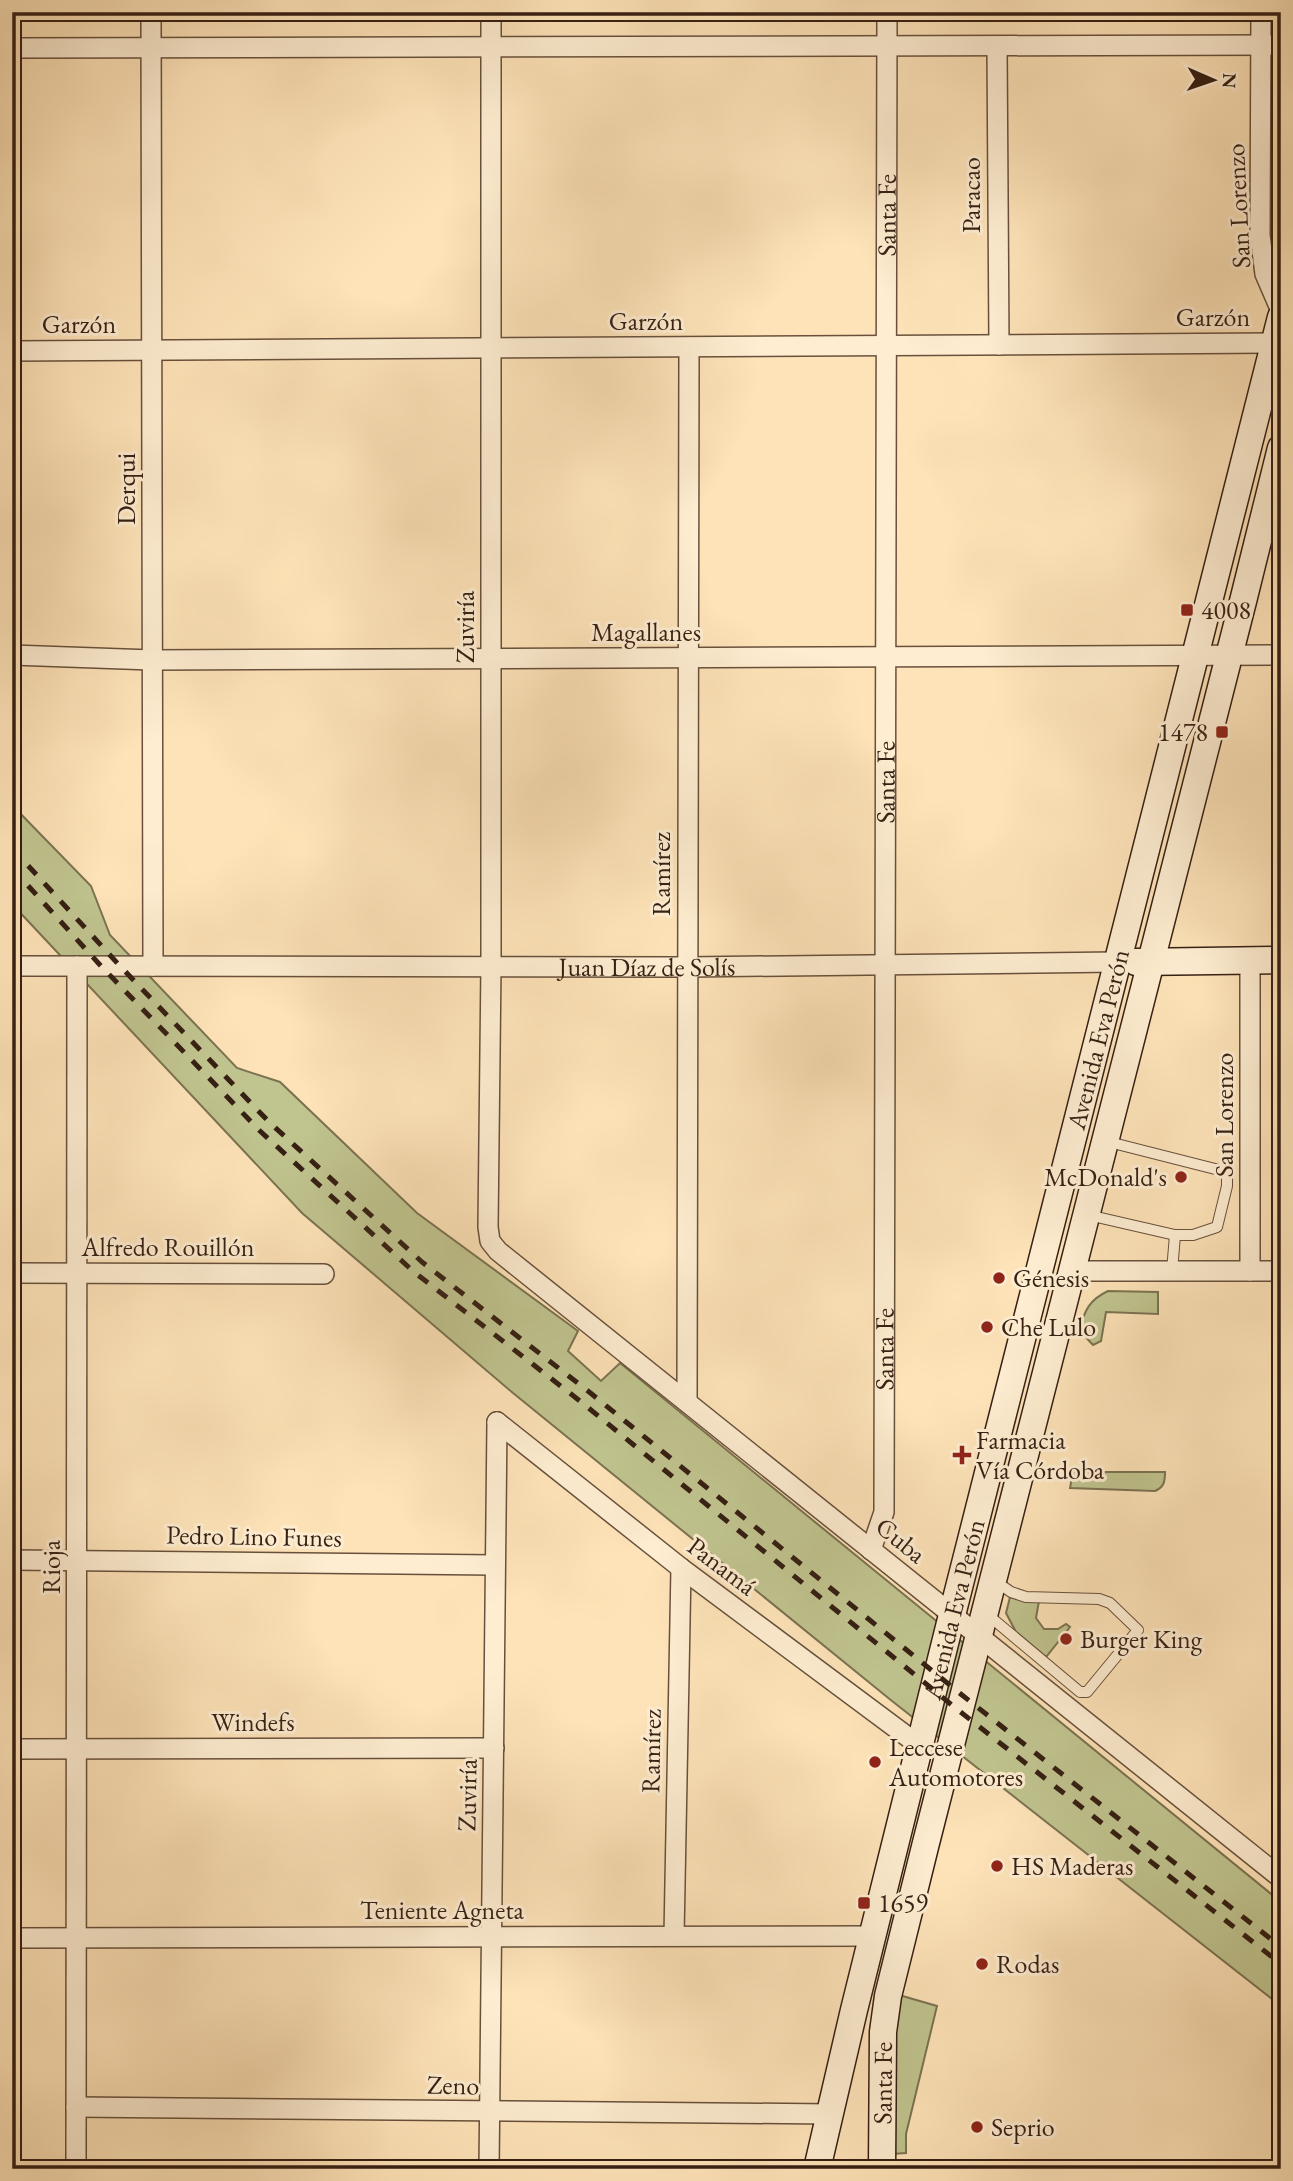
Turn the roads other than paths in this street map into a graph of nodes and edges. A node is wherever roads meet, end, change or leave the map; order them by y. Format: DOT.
graph roads {
  1 [pos="151,12"];
  2 [pos="491,12"];
  3 [pos="887,12"];
  4 [pos="1261,12"];
  5 [pos="1261,45"];
  6 [pos="1281,45"];
  7 [pos="887,46"];
  8 [pos="997,46"];
  9 [pos="491,47"];
  10 [pos="12,48"];
  11 [pos="151,48"];
  12 [pos="1281,311"];
  13 [pos="1279,334"];
  14 [pos="999,345"];
  15 [pos="887,346"];
  16 [pos="689,347"];
  17 [pos="491,348"];
  18 [pos="151,350"];
  19 [pos="12,351"];
  20 [pos="1281,448"];
  21 [pos="1196,654"];
  22 [pos="1230,654"];
  23 [pos="1281,654"];
  24 [pos="12,655"];
  25 [pos="886,657"];
  26 [pos="688,658"];
  27 [pos="491,659"];
  28 [pos="152,660"];
  29 [pos="1250,960"];
  30 [pos="1281,960"];
  31 [pos="1118,962"];
  32 [pos="1152,962"];
  33 [pos="491,965"];
  34 [pos="885,965"];
  35 [pos="12,966"];
  36 [pos="77,966"];
  37 [pos="153,966"];
  38 [pos="688,967"];
  39 [pos="1105,1141"];
  40 [pos="1086,1214"];
  41 [pos="1175,1235"];
  42 [pos="490,1241"];
  43 [pos="1071,1271"];
  44 [pos="1172,1271"];
  45 [pos="1250,1271"];
  46 [pos="1281,1271"];
  47 [pos="78,1272"];
  48 [pos="12,1273"];
  49 [pos="324,1274"];
  50 [pos="687,1402"];
  51 [pos="497,1422"];
  52 [pos="871,1550"];
  53 [pos="12,1560"];
  54 [pos="77,1561"];
  55 [pos="495,1565"];
  56 [pos="681,1568"];
  57 [pos="992,1578"];
  58 [pos="952,1615"];
  59 [pos="980,1623"];
  60 [pos="920,1746"];
  61 [pos="77,1748"];
  62 [pos="494,1748"];
  63 [pos="12,1749"];
  64 [pos="1281,1878"];
  65 [pos="492,1936"];
  66 [pos="674,1936"];
  67 [pos="872,1936"];
  68 [pos="76,1937"];
  69 [pos="12,1938"];
  70 [pos="888,1996"];
  71 [pos="76,2107"];
  72 [pos="490,2111"];
  73 [pos="830,2114"];
  74 [pos="76,2169"];
  75 [pos="489,2169"];
  76 [pos="817,2169"];
  77 [pos="882,2169"];
  1 -- 11 [label="street, Derqui"];
  2 -- 9 [label="street, Zuviría"];
  3 -- 7 [label="street, Santa Fe"];
  4 -- 5 [label="street, San Lorenzo"];
  5 -- 6 [label="street"];
  5 -- 8 [label="street"];
  5 -- 12 [label="street, San Lorenzo"];
  7 -- 8 [label="street"];
  7 -- 9 [label="street"];
  7 -- 15 [label="street, Santa Fe"];
  8 -- 14 [label="street, Paracao"];
  9 -- 11 [label="street"];
  9 -- 17 [label="street, Zuviría"];
  10 -- 11 [label="street"];
  11 -- 18 [label="street, Derqui"];
  13 -- 14 [label="street, Garzón"];
  13 -- 21 [label="main road, Avenida Eva Perón"];
  14 -- 15 [label="street, Garzón"];
  15 -- 16 [label="street, Garzón"];
  15 -- 25 [label="street, Santa Fe"];
  16 -- 17 [label="street, Garzón"];
  16 -- 26 [label="street, Ramírez"];
  17 -- 18 [label="street, Garzón"];
  17 -- 27 [label="street, Zuviría"];
  18 -- 19 [label="street, Garzón"];
  18 -- 28 [label="street, Derqui"];
  20 -- 22 [label="main road, Avenida Eva Perón"];
  21 -- 22 [label="street, Magallanes"];
  21 -- 25 [label="street, Magallanes"];
  21 -- 31 [label="main road, Avenida Eva Perón"];
  22 -- 23 [label="street, Magallanes"];
  22 -- 32 [label="main road, Avenida Eva Perón"];
  24 -- 28 [label="street, Magallanes"];
  25 -- 26 [label="street, Magallanes"];
  25 -- 34 [label="street, Santa Fe"];
  26 -- 27 [label="street, Magallanes"];
  26 -- 38 [label="street, Ramírez"];
  27 -- 28 [label="street, Magallanes"];
  27 -- 33 [label="street, Zuviría"];
  28 -- 37 [label="street, Derqui"];
  29 -- 30 [label="main road, Juan Díaz de Solís"];
  29 -- 32 [label="main road, Juan Díaz de Solís"];
  29 -- 45 [label="street, San Lorenzo"];
  31 -- 32 [label="main road, Juan Díaz de Solís"];
  31 -- 34 [label="street, Juan Díaz de Solís"];
  31 -- 58 [label="main road, Avenida Eva Perón"];
  32 -- 39 [label="main road, Avenida Eva Perón"];
  33 -- 37 [label="street, Juan Díaz de Solís"];
  33 -- 38 [label="street, Juan Díaz de Solís"];
  33 -- 42 [label="street, Zuviría"];
  34 -- 38 [label="street, Juan Díaz de Solís"];
  34 -- 52 [label="street, Santa Fe"];
  35 -- 36 [label="street, Juan Díaz de Solís"];
  36 -- 37 [label="street, Juan Díaz de Solís"];
  36 -- 47 [label="street, Rioja"];
  38 -- 50 [label="street, Ramírez"];
  39 -- 40 [label="main road, Avenida Eva Perón"];
  39 -- 41 [label="lane"];
  40 -- 41 [label="lane"];
  40 -- 43 [label="main road, Avenida Eva Perón"];
  41 -- 44 [label="lane"];
  42 -- 50 [label="street, Cuba"];
  43 -- 44 [label="street"];
  43 -- 57 [label="main road, Avenida Eva Perón"];
  44 -- 45 [label="street"];
  45 -- 46 [label="street"];
  47 -- 48 [label="street, Alfredo Rouillón"];
  47 -- 49 [label="street, Alfredo Rouillón"];
  47 -- 54 [label="street, Rioja"];
  50 -- 52 [label="street, Cuba"];
  51 -- 55 [label="street, Zuviría"];
  51 -- 56 [label="street, Panamá"];
  52 -- 58 [label="street, Cuba"];
  53 -- 54 [label="street, Pedro Lino Funes"];
  54 -- 55 [label="street, Pedro Lino Funes"];
  54 -- 61 [label="street, Rioja"];
  55 -- 62 [label="street, Zuviría"];
  56 -- 60 [label="street, Panamá"];
  56 -- 66 [label="street, Ramírez"];
  57 -- 59 [label="main road, Avenida Eva Perón"];
  57 -- 59 [label="lane"];
  58 -- 59 [label="street, Cuba"];
  58 -- 60 [label="main road, Avenida Eva Perón"];
  59 -- 64 [label="street, Cuba"];
  59 -- 70 [label="main road, Avenida Eva Perón"];
  60 -- 67 [label="main road, Avenida Eva Perón"];
  61 -- 62 [label="street, Windefs"];
  61 -- 63 [label="street, Windefs"];
  61 -- 68 [label="street, Rioja"];
  62 -- 65 [label="street, Zuviría"];
  65 -- 66 [label="street, Teniente Agneta"];
  65 -- 68 [label="street, Teniente Agneta"];
  65 -- 72 [label="street, Zuviría"];
  66 -- 67 [label="street, Teniente Agneta"];
  67 -- 73 [label="main road, Avenida Eva Perón"];
  68 -- 69 [label="street, Teniente Agneta"];
  68 -- 71 [label="street, Rioja"];
  70 -- 77 [label="main road, Santa Fe"];
  71 -- 72 [label="street, Zeno"];
  71 -- 74 [label="street, Rioja"];
  72 -- 73 [label="street, Zeno"];
  72 -- 75 [label="street, Zuviría"];
  73 -- 76 [label="main road, Avenida Eva Perón"];
}
